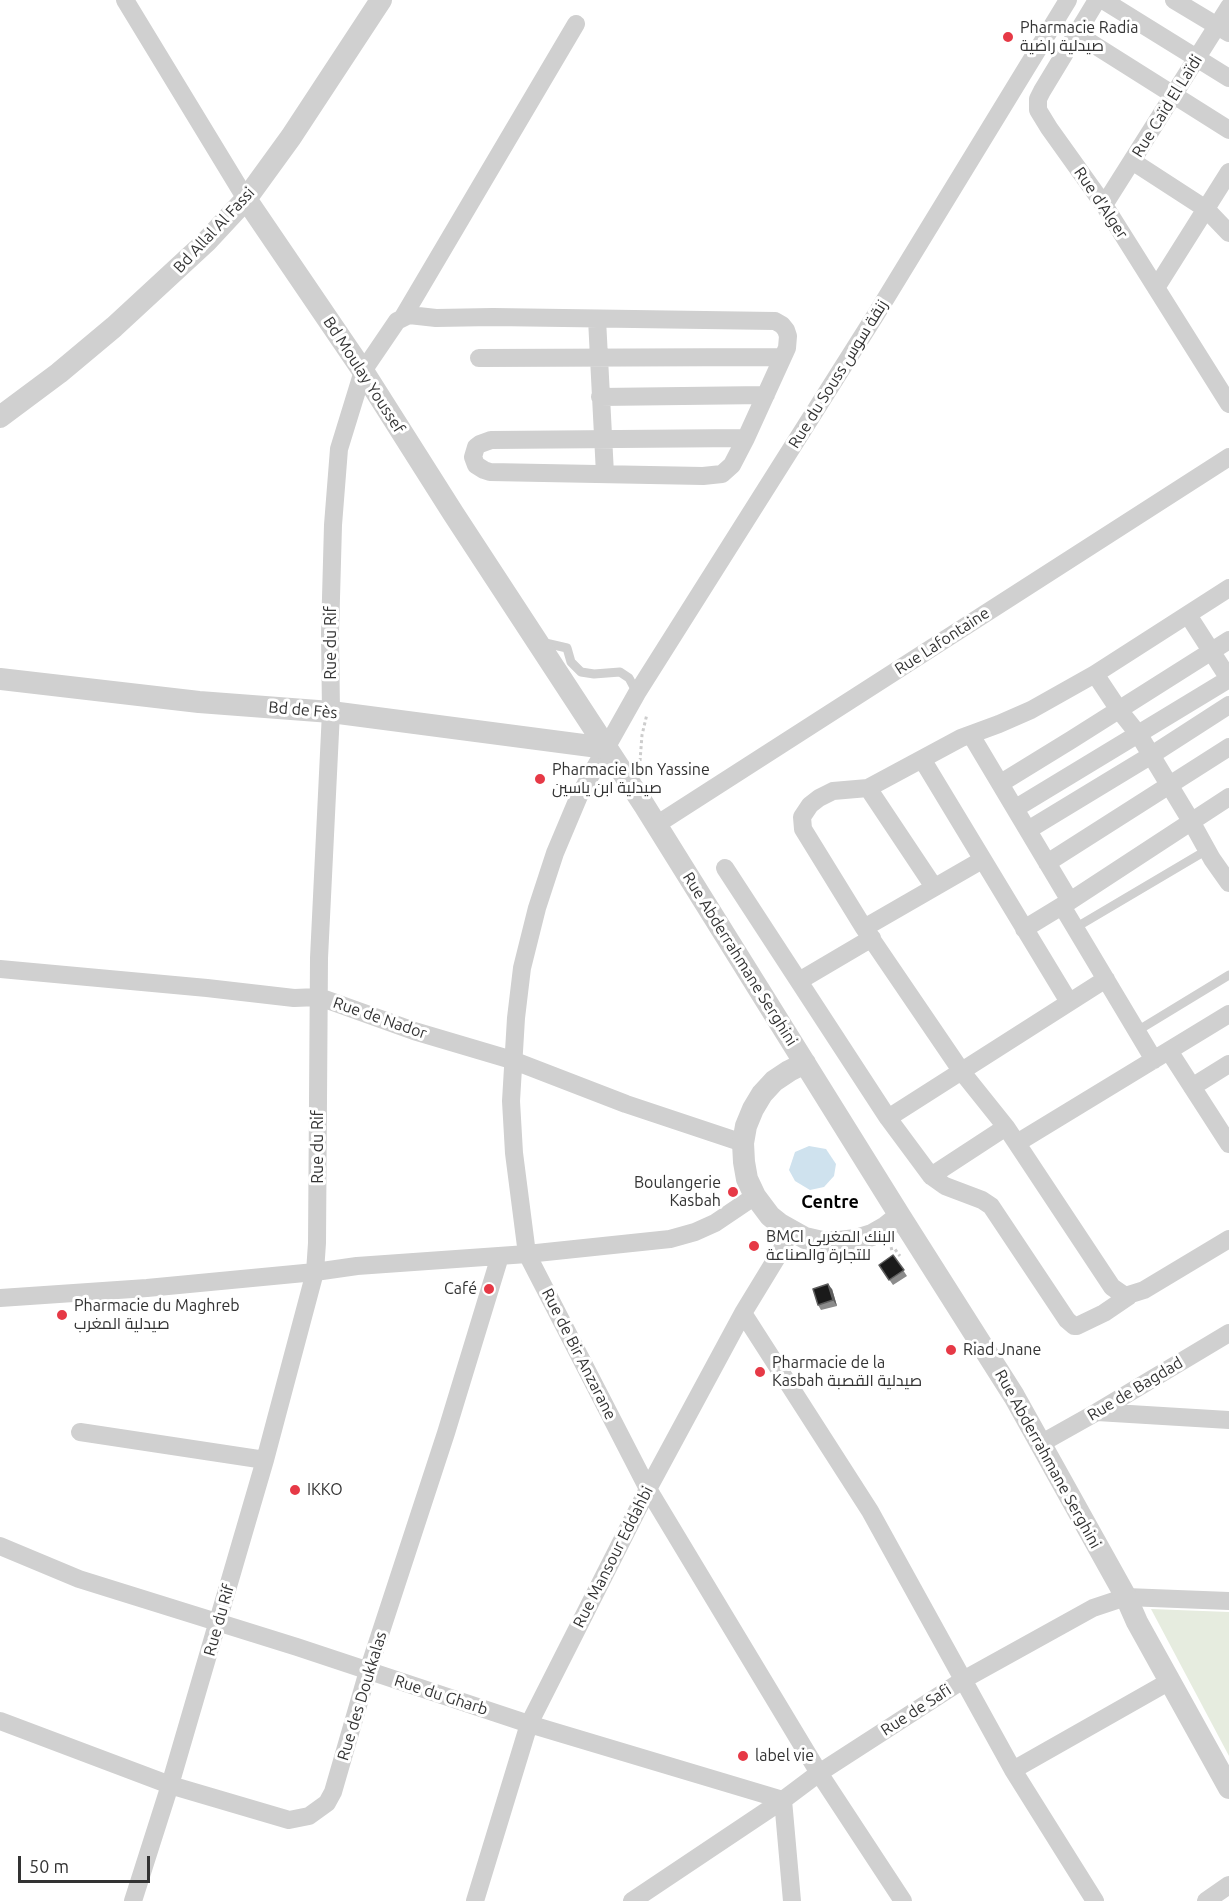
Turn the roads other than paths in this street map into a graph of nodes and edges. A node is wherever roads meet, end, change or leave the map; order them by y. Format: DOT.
graph roads {
  1 [pos="125,0"];
  2 [pos="381,0"];
  3 [pos="1068,0"];
  4 [pos="1097,0"];
  5 [pos="1103,0"];
  6 [pos="1174,0"];
  7 [pos="1229,7"];
  8 [pos="576,24"];
  9 [pos="1223,29"];
  10 [pos="1077,34"];
  11 [pos="1196,59"];
  12 [pos="1229,78"];
  13 [pos="1174,94"];
  14 [pos="1229,130"];
  15 [pos="1132,160"];
  16 [pos="1229,172"];
  17 [pos="246,199"];
  18 [pos="1104,205"];
  19 [pos="1206,209"];
  20 [pos="1229,233"];
  21 [pos="1156,288"];
  22 [pos="403,317"];
  23 [pos="597,319"];
  24 [pos="783,357"];
  25 [pos="479,358"];
  26 [pos="597,358"];
  27 [pos="363,371"];
  28 [pos="766,395"];
  29 [pos="600,397"];
  30 [pos="1229,404"];
  31 [pos="0,417"];
  32 [pos="746,438"];
  33 [pos="603,439"];
  34 [pos="1229,457"];
  35 [pos="605,474"];
  36 [pos="1229,588"];
  37 [pos="1188,615"];
  38 [pos="1229,640"];
  39 [pos="536,641"];
  40 [pos="1210,651"];
  41 [pos="1095,674"];
  42 [pos="0,679"];
  43 [pos="1229,679"];
  44 [pos="637,693"];
  45 [pos="1229,705"];
  46 [pos="1119,710"];
  47 [pos="331,712"];
  48 [pos="971,735"];
  49 [pos="1139,735"];
  50 [pos="1229,747"];
  51 [pos="606,748"];
  52 [pos="1150,756"];
  53 [pos="922,759"];
  54 [pos="1001,783"];
  55 [pos="1168,786"];
  56 [pos="868,788"];
  57 [pos="1227,802"];
  58 [pos="1016,808"];
  59 [pos="1191,821"];
  60 [pos="656,825"];
  61 [pos="1028,830"];
  62 [pos="1207,850"];
  63 [pos="982,860"];
  64 [pos="1047,863"];
  65 [pos="725,868"];
  66 [pos="1229,883"];
  67 [pos="934,887"];
  68 [pos="1066,903"];
  69 [pos="1075,928"];
  70 [pos="1024,929"];
  71 [pos="868,933"];
  72 [pos="0,969"];
  73 [pos="1229,975"];
  74 [pos="1106,979"];
  75 [pos="799,981"];
  76 [pos="319,997"];
  77 [pos="1069,1002"];
  78 [pos="1229,1014"];
  79 [pos="1137,1031"];
  80 [pos="1162,1056"];
  81 [pos="512,1060"];
  82 [pos="805,1063"];
  83 [pos="1229,1064"];
  84 [pos="962,1072"];
  85 [pos="1192,1087"];
  86 [pos="888,1118"];
  87 [pos="1222,1118"];
  88 [pos="1006,1126"];
  89 [pos="743,1143"];
  90 [pos="1017,1143"];
  91 [pos="1229,1144"];
  92 [pos="931,1176"];
  93 [pos="755,1196"];
  94 [pos="900,1216"];
  95 [pos="790,1231"];
  96 [pos="1229,1239"];
  97 [pos="527,1254"];
  98 [pos="500,1256"];
  99 [pos="315,1272"];
  100 [pos="1129,1296"];
  101 [pos="0,1298"];
  102 [pos="743,1313"];
  103 [pos="1229,1333"];
  104 [pos="1097,1412"];
  105 [pos="1229,1420"];
  106 [pos="80,1432"];
  107 [pos="1040,1444"];
  108 [pos="265,1460"];
  109 [pos="648,1489"];
  110 [pos="0,1546"];
  111 [pos="1126,1597"];
  112 [pos="1229,1601"];
  113 [pos="218,1622"];
  114 [pos="368,1671"];
  115 [pos="963,1680"];
  116 [pos="1170,1681"];
  117 [pos="0,1721"];
  118 [pos="529,1724"];
  119 [pos="1014,1770"];
  120 [pos="819,1773"];
  121 [pos="170,1785"];
  122 [pos="1229,1788"];
  123 [pos="783,1800"];
  124 [pos="1229,1885"];
  125 [pos="134,1901"];
  126 [pos="475,1901"];
  127 [pos="632,1901"];
  128 [pos="792,1901"];
  129 [pos="903,1901"];
  130 [pos="1095,1901"];
  131 [pos="1206,1901"];
  1 -- 17 [label="street, Bd Moulay Youssef"];
  2 -- 17 [label="street, Bd Allal Al Fassi"];
  3 -- 44 [label="street, Rue du Souss زنقة سوس"];
  4 -- 10 [label="street, Rue d'Alger"];
  5 -- 11 [label="street"];
  6 -- 9 [label="street"];
  7 -- 9 [label="street, Rue Caïd El Laïdi"];
  8 -- 22 [label="street, Rue du Rif"];
  9 -- 11 [label="street, Rue Caïd El Laïdi"];
  10 -- 13 [label="street"];
  10 -- 18 [label="street, Rue d'Alger"];
  11 -- 12 [label="street"];
  11 -- 13 [label="street, Rue Caïd El Laïdi"];
  13 -- 14 [label="street"];
  13 -- 15 [label="street, Rue Caïd El Laïdi"];
  15 -- 18 [label="street, Rue Caïd El Laïdi"];
  15 -- 19 [label="street"];
  16 -- 19 [label="street"];
  17 -- 27 [label="street, Bd Moulay Youssef"];
  17 -- 31 [label="street, Bd Allal Al Fassi"];
  18 -- 21 [label="street, Rue d'Alger"];
  19 -- 20 [label="street"];
  19 -- 21 [label="street"];
  21 -- 30 [label="street, Rue d'Alger"];
  22 -- 23 [label="street"];
  22 -- 27 [label="street, Rue du Rif"];
  23 -- 24 [label="street"];
  23 -- 26 [label="street"];
  24 -- 26 [label="street"];
  24 -- 28 [label="street"];
  25 -- 26 [label="street"];
  26 -- 29 [label="street"];
  27 -- 39 [label="street, Bd Moulay Youssef"];
  27 -- 47 [label="street, Rue du Rif"];
  28 -- 29 [label="street"];
  28 -- 32 [label="street"];
  29 -- 33 [label="street"];
  32 -- 33 [label="street"];
  32 -- 35 [label="street"];
  33 -- 35 [label="street"];
  33 -- 35 [label="street"];
  34 -- 60 [label="street, Rue Lafontaine"];
  36 -- 37 [label="street"];
  37 -- 40 [label="street"];
  37 -- 41 [label="street"];
  38 -- 40 [label="street"];
  39 -- 44 [label="lane"];
  39 -- 51 [label="street, Bd Moulay Youssef"];
  40 -- 43 [label="street"];
  40 -- 46 [label="street"];
  41 -- 46 [label="street"];
  41 -- 48 [label="street"];
  42 -- 47 [label="street, Bd de Fès"];
  43 -- 49 [label="street"];
  44 -- 51 [label="street, Rue du Souss زنقة سوس"];
  45 -- 52 [label="street"];
  46 -- 49 [label="street"];
  46 -- 54 [label="street"];
  47 -- 51 [label="street, Bd de Fès"];
  47 -- 76 [label="street, Rue du Rif"];
  48 -- 53 [label="street"];
  48 -- 54 [label="street"];
  49 -- 52 [label="street"];
  49 -- 58 [label="street"];
  50 -- 55 [label="street"];
  51 -- 60 [label="street, Rue Abderrahmane Serghini"];
  51 -- 81 [label="street, Rue de Bir Anzarane"];
  52 -- 55 [label="street"];
  52 -- 61 [label="street"];
  53 -- 56 [label="street"];
  53 -- 63 [label="street"];
  54 -- 58 [label="street"];
  55 -- 59 [label="street"];
  55 -- 64 [label="street"];
  56 -- 67 [label="street"];
  56 -- 71 [label="street"];
  57 -- 59 [label="street"];
  58 -- 61 [label="street"];
  59 -- 62 [label="street"];
  59 -- 68 [label="street"];
  60 -- 82 [label="street, Rue Abderrahmane Serghini"];
  61 -- 64 [label="street"];
  62 -- 66 [label="street"];
  62 -- 69 [label="lane"];
  63 -- 67 [label="street"];
  63 -- 70 [label="street"];
  64 -- 68 [label="street"];
  65 -- 75 [label="street"];
  67 -- 71 [label="street"];
  68 -- 69 [label="street"];
  68 -- 70 [label="street"];
  69 -- 74 [label="street"];
  70 -- 77 [label="street"];
  71 -- 75 [label="street"];
  71 -- 84 [label="street"];
  72 -- 76 [label="street, Rue de Nador"];
  73 -- 79 [label="lane"];
  74 -- 77 [label="street"];
  74 -- 79 [label="street"];
  75 -- 86 [label="street"];
  76 -- 81 [label="street, Rue de Nador"];
  76 -- 99 [label="street, Rue du Rif"];
  77 -- 84 [label="street"];
  78 -- 80 [label="street"];
  79 -- 80 [label="street"];
  80 -- 85 [label="street"];
  80 -- 90 [label="street"];
  81 -- 89 [label="street, Rue de Nador"];
  81 -- 97 [label="street, Rue de Bir Anzarane"];
  82 -- 89 [label="street, Rue Abderrahmane Serghini"];
  82 -- 94 [label="street"];
  83 -- 85 [label="street"];
  84 -- 86 [label="street"];
  84 -- 88 [label="street"];
  85 -- 87 [label="street"];
  86 -- 92 [label="street"];
  87 -- 91 [label="street"];
  88 -- 90 [label="street"];
  88 -- 92 [label="street"];
  89 -- 93 [label="street, Rue Abderrahmane Serghini"];
  90 -- 100 [label="street"];
  92 -- 100 [label="street"];
  93 -- 95 [label="street, Rue Abderrahmane Serghini"];
  93 -- 97 [label="street"];
  94 -- 95 [label="street, Rue Abderrahmane Serghini"];
  94 -- 107 [label="street, Rue Abderrahmane Serghini"];
  95 -- 102 [label="street, Rue Mansour Eddahbi"];
  96 -- 100 [label="street"];
  97 -- 98 [label="street"];
  97 -- 109 [label="street, Rue de Bir Anzarane"];
  98 -- 99 [label="street"];
  98 -- 114 [label="street, Rue des Doukkalas"];
  99 -- 101 [label="street"];
  99 -- 108 [label="street, Rue du Rif"];
  102 -- 109 [label="street, Rue Mansour Eddahbi"];
  102 -- 115 [label="street"];
  103 -- 104 [label="street, Rue de Bagdad"];
  104 -- 105 [label="street"];
  104 -- 107 [label="street, Rue de Bagdad"];
  106 -- 108 [label="street"];
  107 -- 111 [label="street, Rue Abderrahmane Serghini"];
  108 -- 113 [label="street, Rue du Rif"];
  109 -- 118 [label="street, Rue Mansour Eddahbi"];
  109 -- 120 [label="street, Rue de Bir Anzarane"];
  110 -- 113 [label="street, Rue du Gharb"];
  111 -- 112 [label="street, Rue de Safi"];
  111 -- 115 [label="street, Rue de Safi"];
  111 -- 116 [label="street, Rue Abderrahmane Serghini"];
  113 -- 114 [label="street, Rue du Gharb"];
  113 -- 121 [label="street, Rue du Rif"];
  114 -- 118 [label="street, Rue du Gharb"];
  114 -- 121 [label="street, Rue des Doukkalas"];
  115 -- 119 [label="street"];
  115 -- 120 [label="street, Rue de Safi"];
  116 -- 119 [label="street"];
  116 -- 122 [label="street, Rue Abderrahmane Serghini"];
  117 -- 121 [label="street, Rue des Doukkalas"];
  118 -- 123 [label="street, Rue du Gharb"];
  118 -- 126 [label="street, Rue Mansour Eddahbi"];
  119 -- 130 [label="street"];
  120 -- 123 [label="street, Rue de Safi"];
  120 -- 129 [label="street, Rue de Bir Anzarane"];
  121 -- 125 [label="street, Rue du Rif"];
  123 -- 127 [label="street, Rue de Safi"];
  123 -- 128 [label="street"];
  124 -- 131 [label="street"];
}
